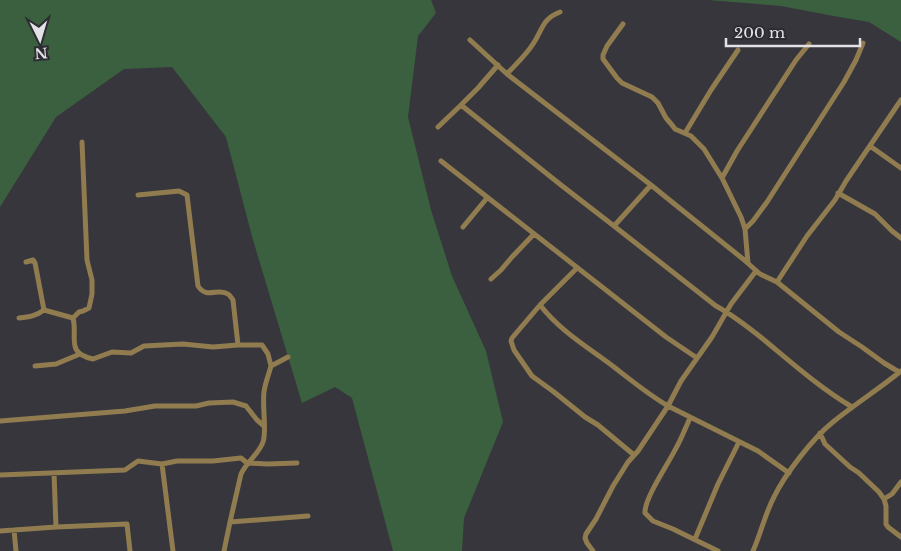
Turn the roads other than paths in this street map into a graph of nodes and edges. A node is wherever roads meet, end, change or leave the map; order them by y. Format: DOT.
graph roads {
  1 [pos="560,12"];
  2 [pos="623,24"];
  3 [pos="470,40"];
  4 [pos="809,44"];
  5 [pos="863,44"];
  6 [pos="738,50"];
  7 [pos="498,65"];
  8 [pos="507,74"];
  9 [pos="900,103"];
  10 [pos="461,105"];
  11 [pos="438,127"];
  12 [pos="685,133"];
  13 [pos="82,142"];
  14 [pos="870,146"];
  15 [pos="441,162"];
  16 [pos="901,168"];
  17 [pos="722,178"];
  18 [pos="651,185"];
  19 [pos="838,193"];
  20 [pos="138,195"];
  21 [pos="487,198"];
  22 [pos="614,226"];
  23 [pos="464,227"];
  24 [pos="745,229"];
  25 [pos="534,234"];
  26 [pos="901,238"];
  27 [pos="26,262"];
  28 [pos="748,263"];
  29 [pos="576,268"];
  30 [pos="756,271"];
  31 [pos="491,279"];
  32 [pos="777,282"];
  33 [pos="540,305"];
  34 [pos="44,310"];
  35 [pos="726,312"];
  36 [pos="19,318"];
  37 [pos="73,318"];
  38 [pos="238,345"];
  39 [pos="80,354"];
  40 [pos="288,357"];
  41 [pos="697,358"];
  42 [pos="35,366"];
  43 [pos="271,366"];
  44 [pos="900,371"];
  45 [pos="668,406"];
  46 [pos="852,407"];
  47 [pos="690,418"];
  48 [pos="0,421"];
  49 [pos="264,426"];
  50 [pos="820,433"];
  51 [pos="739,442"];
  52 [pos="634,455"];
  53 [pos="247,463"];
  54 [pos="297,463"];
  55 [pos="162,464"];
  56 [pos="54,473"];
  57 [pos="789,473"];
  58 [pos="0,475"];
  59 [pos="901,482"];
  60 [pos="884,499"];
  61 [pos="308,516"];
  62 [pos="230,522"];
  63 [pos="56,527"];
  64 [pos="14,530"];
  65 [pos="0,531"];
  66 [pos="901,537"];
  67 [pos="695,539"];
  68 [pos="16,551"];
  69 [pos="130,551"];
  70 [pos="173,551"];
  71 [pos="224,551"];
  72 [pos="593,551"];
  73 [pos="718,551"];
  74 [pos="753,551"];
  1 -- 8 [label="street"];
  2 -- 12 [label="street"];
  3 -- 7 [label="street"];
  4 -- 17 [label="street"];
  5 -- 24 [label="street"];
  6 -- 12 [label="street"];
  7 -- 8 [label="street"];
  7 -- 10 [label="street"];
  8 -- 18 [label="street"];
  9 -- 14 [label="street"];
  10 -- 11 [label="street"];
  10 -- 22 [label="street"];
  12 -- 17 [label="street"];
  13 -- 37 [label="street"];
  14 -- 16 [label="street"];
  14 -- 19 [label="street"];
  15 -- 21 [label="street"];
  17 -- 24 [label="street"];
  18 -- 22 [label="street"];
  18 -- 28 [label="street"];
  19 -- 26 [label="street"];
  19 -- 32 [label="street"];
  20 -- 38 [label="street"];
  21 -- 23 [label="street"];
  21 -- 25 [label="street"];
  22 -- 35 [label="street"];
  24 -- 28 [label="street"];
  25 -- 29 [label="street"];
  25 -- 31 [label="street"];
  27 -- 34 [label="street"];
  28 -- 30 [label="street"];
  29 -- 33 [label="street"];
  29 -- 41 [label="street"];
  30 -- 32 [label="street"];
  30 -- 35 [label="street"];
  32 -- 44 [label="street"];
  33 -- 45 [label="street"];
  33 -- 52 [label="street"];
  34 -- 36 [label="street"];
  34 -- 37 [label="street"];
  35 -- 41 [label="street"];
  35 -- 46 [label="street"];
  37 -- 39 [label="street"];
  38 -- 39 [label="street"];
  38 -- 43 [label="street"];
  39 -- 42 [label="street"];
  40 -- 43 [label="street"];
  41 -- 45 [label="street"];
  43 -- 49 [label="street"];
  44 -- 46 [label="street"];
  45 -- 47 [label="street"];
  45 -- 52 [label="street"];
  46 -- 50 [label="street"];
  47 -- 51 [label="street"];
  47 -- 67 [label="street"];
  48 -- 49 [label="street"];
  49 -- 53 [label="street"];
  50 -- 57 [label="street"];
  50 -- 60 [label="street"];
  51 -- 57 [label="street"];
  51 -- 67 [label="street"];
  52 -- 72 [label="street"];
  53 -- 54 [label="street"];
  53 -- 55 [label="street"];
  53 -- 62 [label="street"];
  55 -- 56 [label="street"];
  55 -- 70 [label="street"];
  56 -- 58 [label="street"];
  56 -- 63 [label="street"];
  57 -- 74 [label="street"];
  59 -- 60 [label="street"];
  60 -- 66 [label="street"];
  61 -- 62 [label="street"];
  62 -- 71 [label="street"];
  63 -- 64 [label="street"];
  63 -- 69 [label="street"];
  64 -- 65 [label="street"];
  64 -- 68 [label="street"];
  67 -- 73 [label="street"];
}
